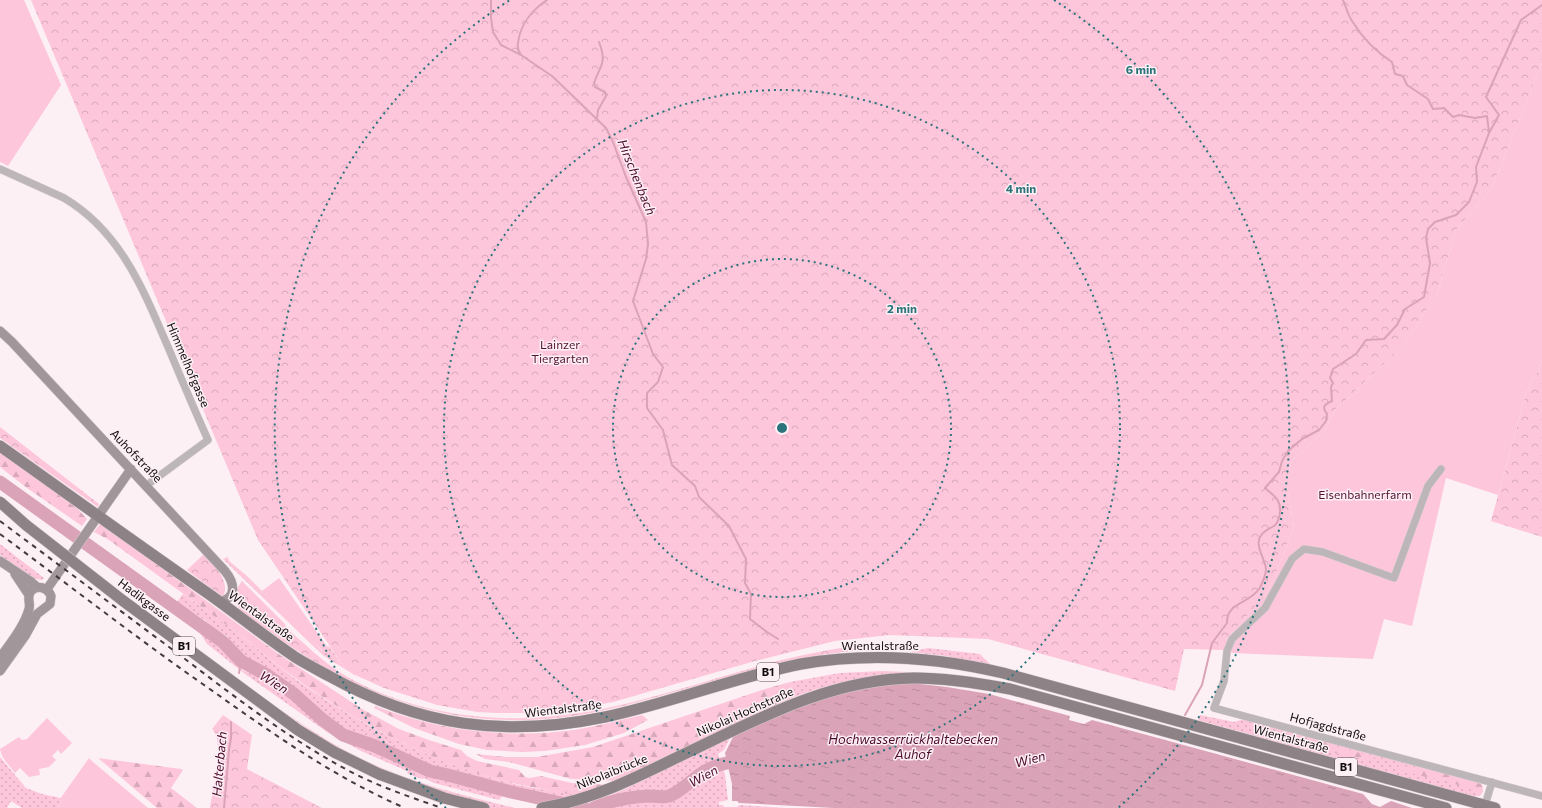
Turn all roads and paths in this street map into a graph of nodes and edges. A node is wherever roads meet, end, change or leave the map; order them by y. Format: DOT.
graph roads {
  1 [pos="0,169"];
  2 [pos="0,331"];
  3 [pos="0,446"];
  4 [pos="130,469"];
  5 [pos="1441,469"];
  6 [pos="147,486"];
  7 [pos="0,502"];
  8 [pos="96,519"];
  9 [pos="0,561"];
  10 [pos="12,570"];
  11 [pos="37,588"];
  12 [pos="47,589"];
  13 [pos="29,595"];
  14 [pos="220,602"];
  15 [pos="30,604"];
  16 [pos="42,610"];
  17 [pos="0,658"];
  18 [pos="0,671"];
  19 [pos="689,752"];
  20 [pos="1492,782"];
  21 [pos="1542,796"];
  22 [pos="1490,807"];
  23 [pos="484,808"];
  24 [pos="542,808"];
  25 [pos="1446,808"];
  1 -- 6 [label="street, Himmelhofgasse"];
  2 -- 4 [label="street, Auhofstraße"];
  3 -- 8 [label="main road, Wientalstraße / B1"];
  4 -- 6 [label="street, Auhofstraße"];
  4 -- 8 [label="street"];
  5 -- 20 [label="street, Hofjagdstraße"];
  6 -- 14 [label="street, Auhofstraße"];
  7 -- 23 [label="main road, Hadikgasse / B1, bridge"];
  8 -- 12 [label="street"];
  8 -- 14 [label="main road, Wientalstraße / B1"];
  9 -- 10 [label="street"];
  10 -- 11 [label="street"];
  10 -- 13 [label="street"];
  11 -- 12 [label="street"];
  11 -- 13 [label="street"];
  12 -- 16 [label="street"];
  13 -- 15 [label="street"];
  14 -- 22 [label="main road, Wientalstraße / B1"];
  15 -- 16 [label="street"];
  15 -- 17 [label="street"];
  16 -- 18 [label="street"];
  19 -- 24 [label="main road, Nikolaibrücke / B1"];
  19 -- 25 [label="main road, Nikolai Hochstraße / B1"];
  20 -- 21 [label="street, Hofjagdstraße"];
  20 -- 22 [label="street"];
}
